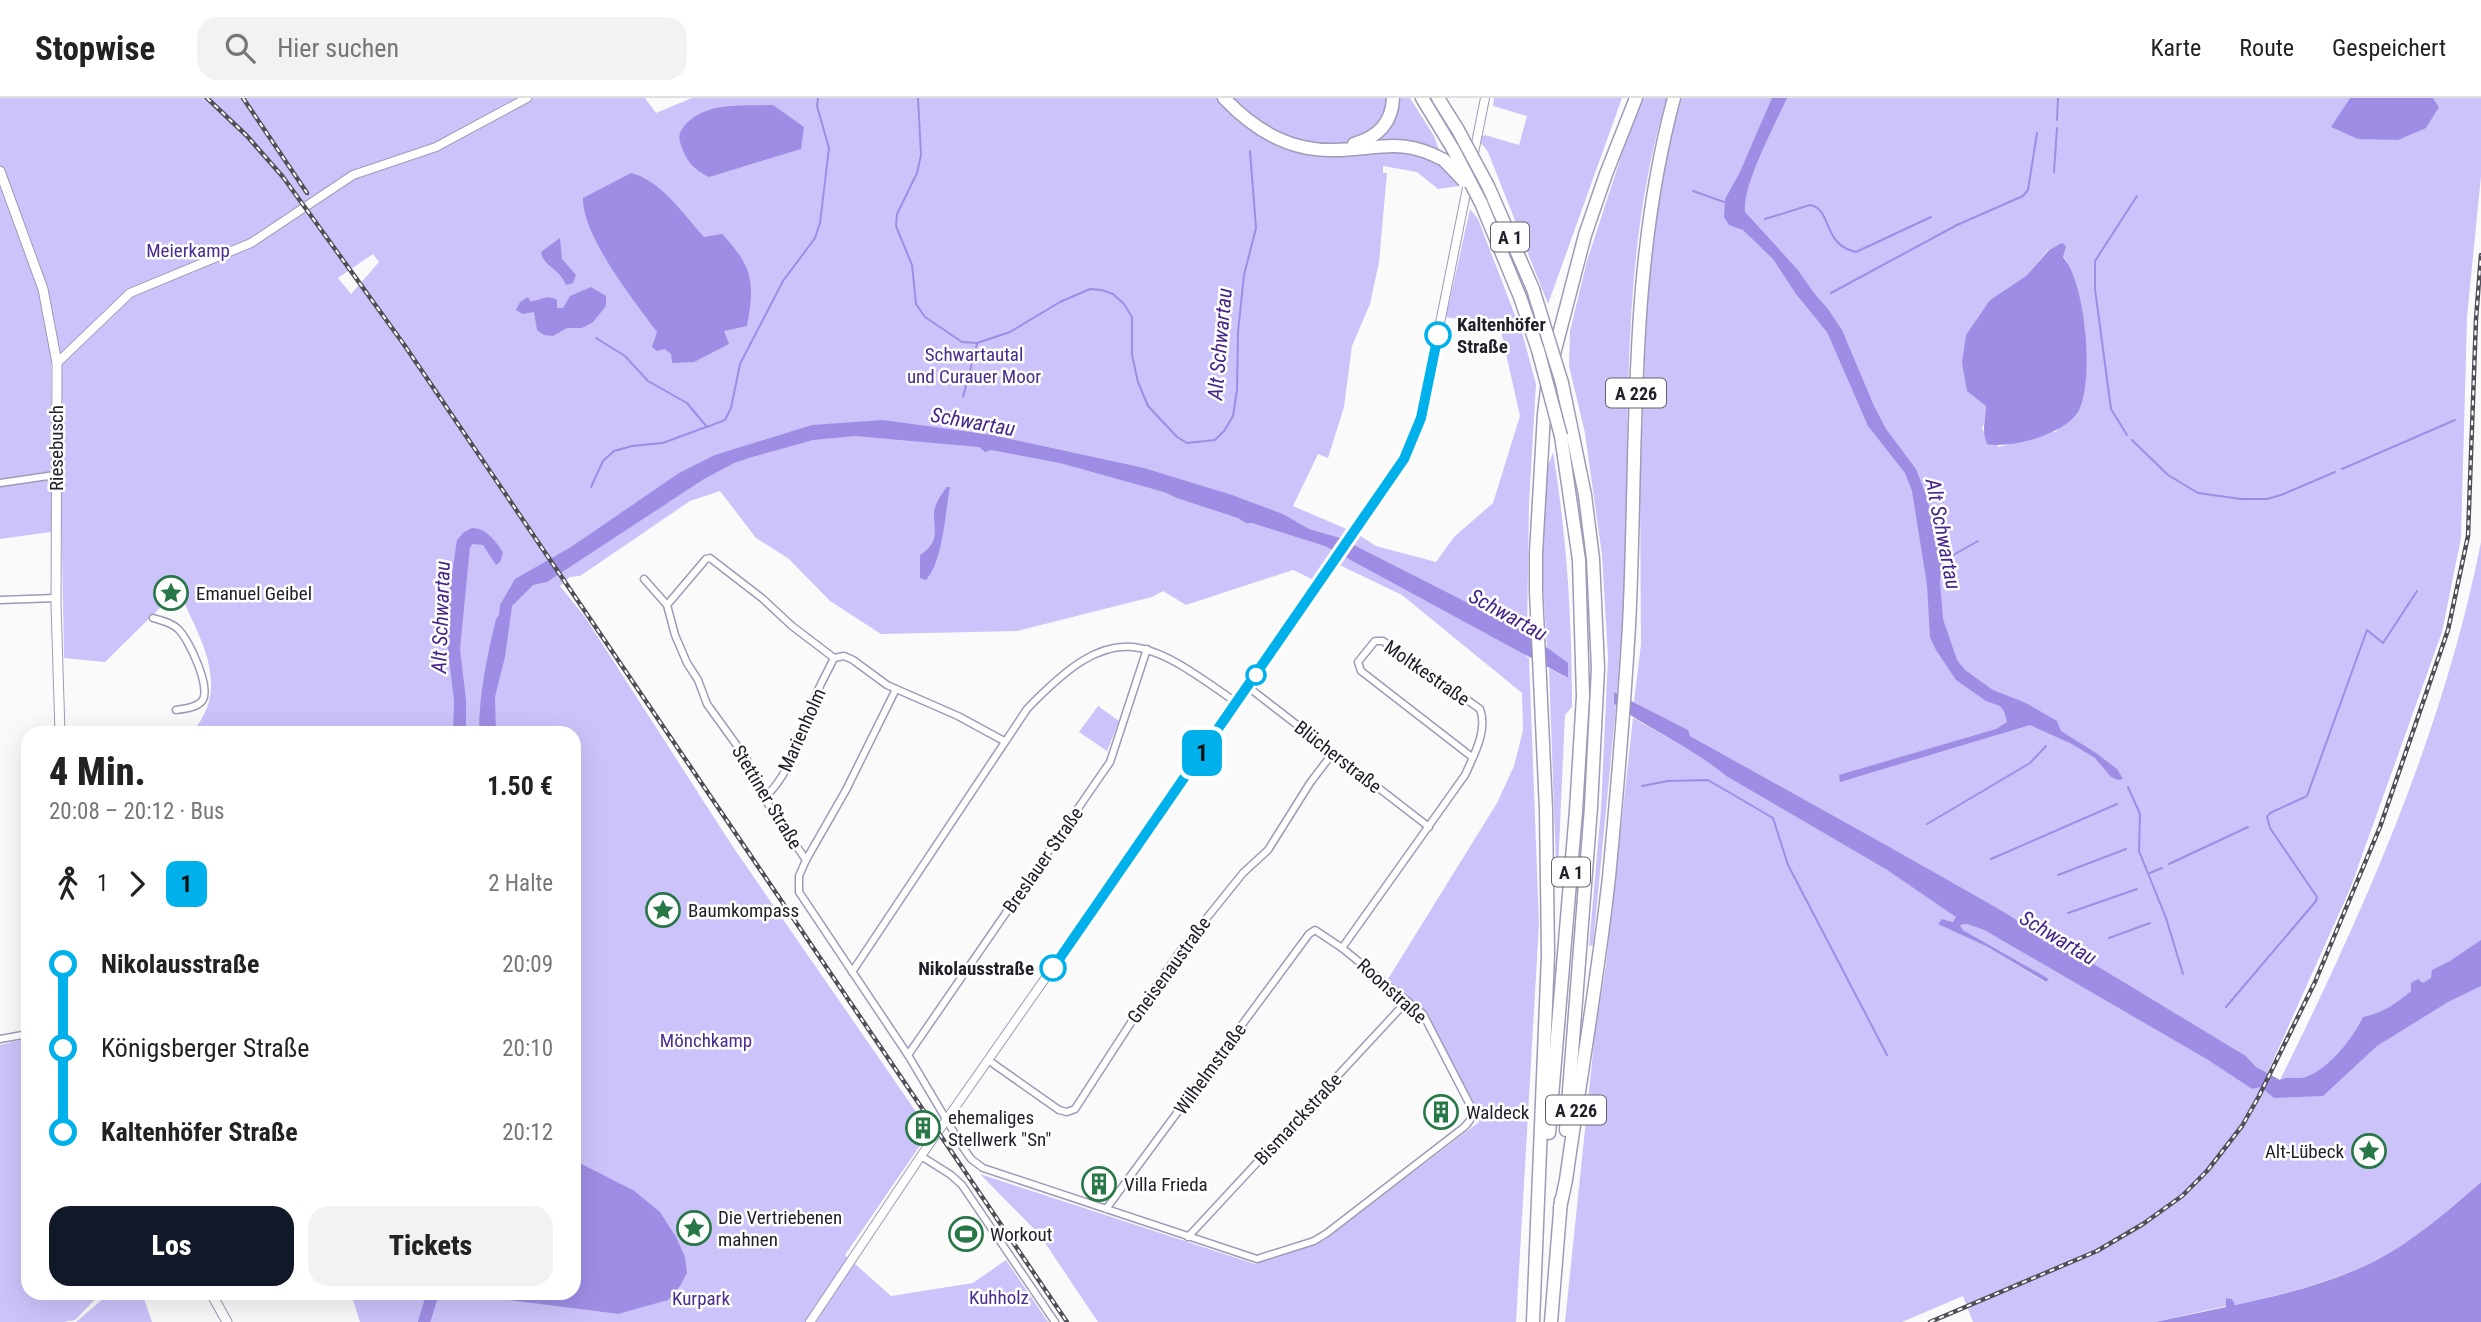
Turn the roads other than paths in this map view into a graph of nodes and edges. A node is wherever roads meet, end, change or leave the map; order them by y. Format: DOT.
graph roads {
  1 [pos="527,98"];
  2 [pos="1224,98"];
  3 [pos="1229,98"];
  4 [pos="1393,98"];
  5 [pos="1422,98"];
  6 [pos="1438,98"];
  7 [pos="1485,98"];
  8 [pos="1636,98"];
  9 [pos="1674,98"];
  10 [pos="0,171"];
  11 [pos="1481,204"];
  12 [pos="57,363"];
  13 [pos="55,475"];
  14 [pos="0,483"];
  15 [pos="644,579"];
  16 [pos="56,598"];
  17 [pos="0,600"];
  18 [pos="667,605"];
  19 [pos="153,618"];
  20 [pos="1147,649"];
  21 [pos="834,657"];
  22 [pos="1248,687"];
  23 [pos="897,690"];
  24 [pos="1237,703"];
  25 [pos="176,710"];
  26 [pos="60,726"];
  27 [pos="1004,741"];
  28 [pos="1332,754"];
  29 [pos="1472,757"];
  30 [pos="764,798"];
  31 [pos="1429,827"];
  32 [pos="806,860"];
  33 [pos="1315,930"];
  34 [pos="1342,947"];
  35 [pos="852,972"];
  36 [pos="1407,1000"];
  37 [pos="21,1035"];
  38 [pos="0,1039"];
  39 [pos="908,1055"];
  40 [pos="988,1060"];
  41 [pos="947,1119"];
  42 [pos="921,1156"];
  43 [pos="1560,1208"];
  44 [pos="1106,1209"];
  45 [pos="1188,1237"];
  46 [pos="215,1300"];
  47 [pos="1534,1315"];
  48 [pos="227,1322"];
  49 [pos="810,1322"];
  50 [pos="1055,1322"];
  51 [pos="1551,1322"];
  1 -- 12 [label="street"];
  2 -- 11 [label="highway, bridge"];
  3 -- 4 [label="highway"];
  5 -- 11 [label="highway, A 1, bridge"];
  6 -- 43 [label="highway, A 1, bridge"];
  7 -- 22 [label="street"];
  8 -- 47 [label="highway, A 226"];
  9 -- 43 [label="highway, A 226"];
  10 -- 12 [label="main road, Riesebusch"];
  11 -- 47 [label="highway, A 1, bridge"];
  12 -- 13 [label="main road, Riesebusch"];
  13 -- 14 [label="street"];
  13 -- 16 [label="main road, Riesebusch"];
  15 -- 18 [label="street, Stettiner Straße"];
  16 -- 17 [label="street"];
  16 -- 26 [label="main road, Riesebusch"];
  18 -- 21 [label="street"];
  18 -- 30 [label="street, Stettiner Straße"];
  19 -- 25 [label="street"];
  20 -- 24 [label="street"];
  20 -- 27 [label="street"];
  20 -- 39 [label="street, Breslauer Straße"];
  21 -- 23 [label="street"];
  21 -- 30 [label="street, Marienholm"];
  22 -- 24 [label="street"];
  22 -- 28 [label="street, Blücherstraße"];
  23 -- 27 [label="street"];
  23 -- 32 [label="street"];
  24 -- 40 [label="street"];
  27 -- 35 [label="street"];
  28 -- 31 [label="street, Blücherstraße"];
  28 -- 40 [label="street, Gneisenaustraße"];
  29 -- 29 [label="street, Moltkestraße"];
  29 -- 31 [label="street, Moltkestraße"];
  30 -- 32 [label="street, Stettiner Straße"];
  31 -- 34 [label="street, Moltkestraße"];
  32 -- 35 [label="street, Stettiner Straße"];
  33 -- 34 [label="street, Roonstraße"];
  33 -- 44 [label="street, Wilhelmstraße"];
  34 -- 36 [label="street, Roonstraße"];
  35 -- 39 [label="street, Stettiner Straße"];
  36 -- 45 [label="street, Bismarckstraße"];
  36 -- 45 [label="street, Roonstraße"];
  37 -- 38 [label="street"];
  39 -- 41 [label="street, Stettiner Straße"];
  40 -- 41 [label="street"];
  41 -- 42 [label="street"];
  41 -- 44 [label="street"];
  42 -- 49 [label="street"];
  42 -- 50 [label="street"];
  43 -- 51 [label="highway, A 1"];
  44 -- 45 [label="street"];
  46 -- 48 [label="main road"];
}
